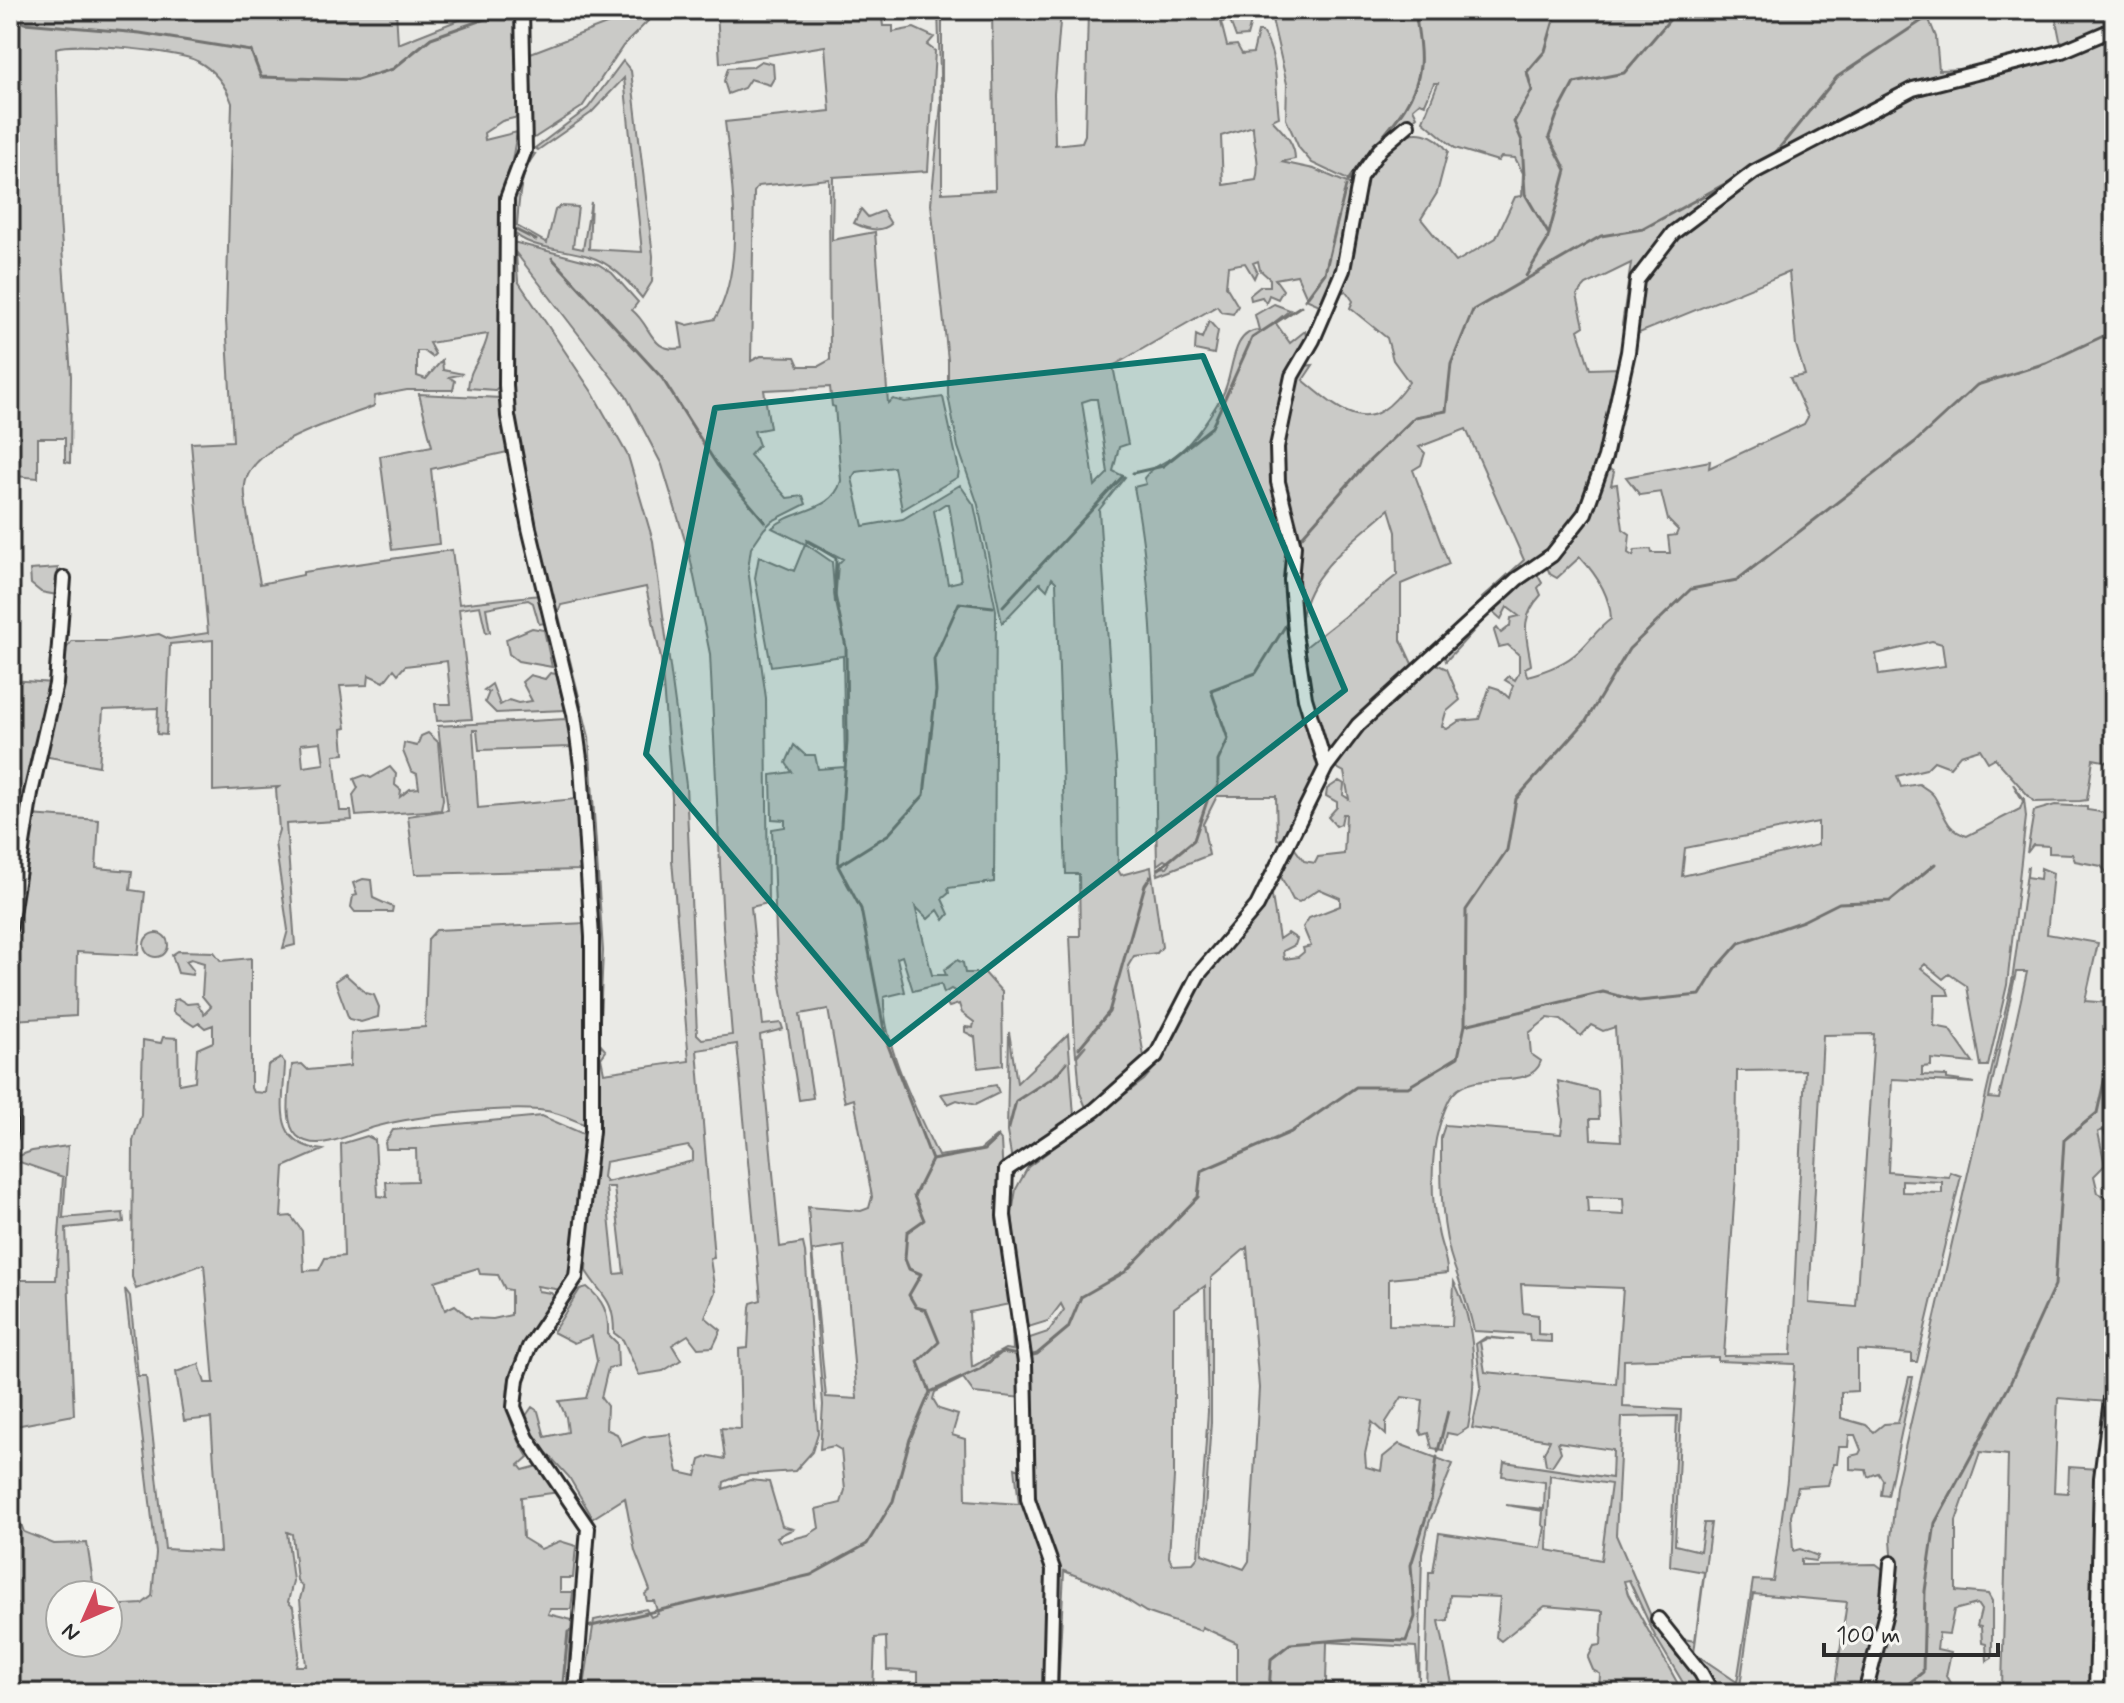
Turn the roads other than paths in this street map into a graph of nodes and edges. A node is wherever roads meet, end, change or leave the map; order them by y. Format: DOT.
graph roads {
  1 [pos="522,10"];
  2 [pos="2114,29"];
  3 [pos="1408,125"];
  4 [pos="64,578"];
  5 [pos="1326,767"];
  6 [pos="10,927"];
  7 [pos="10,1108"];
  8 [pos="10,1136"];
  9 [pos="2114,1376"];
  10 [pos="1891,1563"];
  11 [pos="1658,1619"];
  12 [pos="575,1693"];
  13 [pos="1050,1693"];
  14 [pos="1712,1693"];
  15 [pos="1865,1693"];
  16 [pos="2096,1693"];
  1 -- 12 [label="street"];
  2 -- 5 [label="street"];
  3 -- 5 [label="street"];
  4 -- 6 [label="street"];
  5 -- 13 [label="street"];
  7 -- 8 [label="street"];
  9 -- 16 [label="street"];
  10 -- 15 [label="street"];
  11 -- 14 [label="street"];
}
